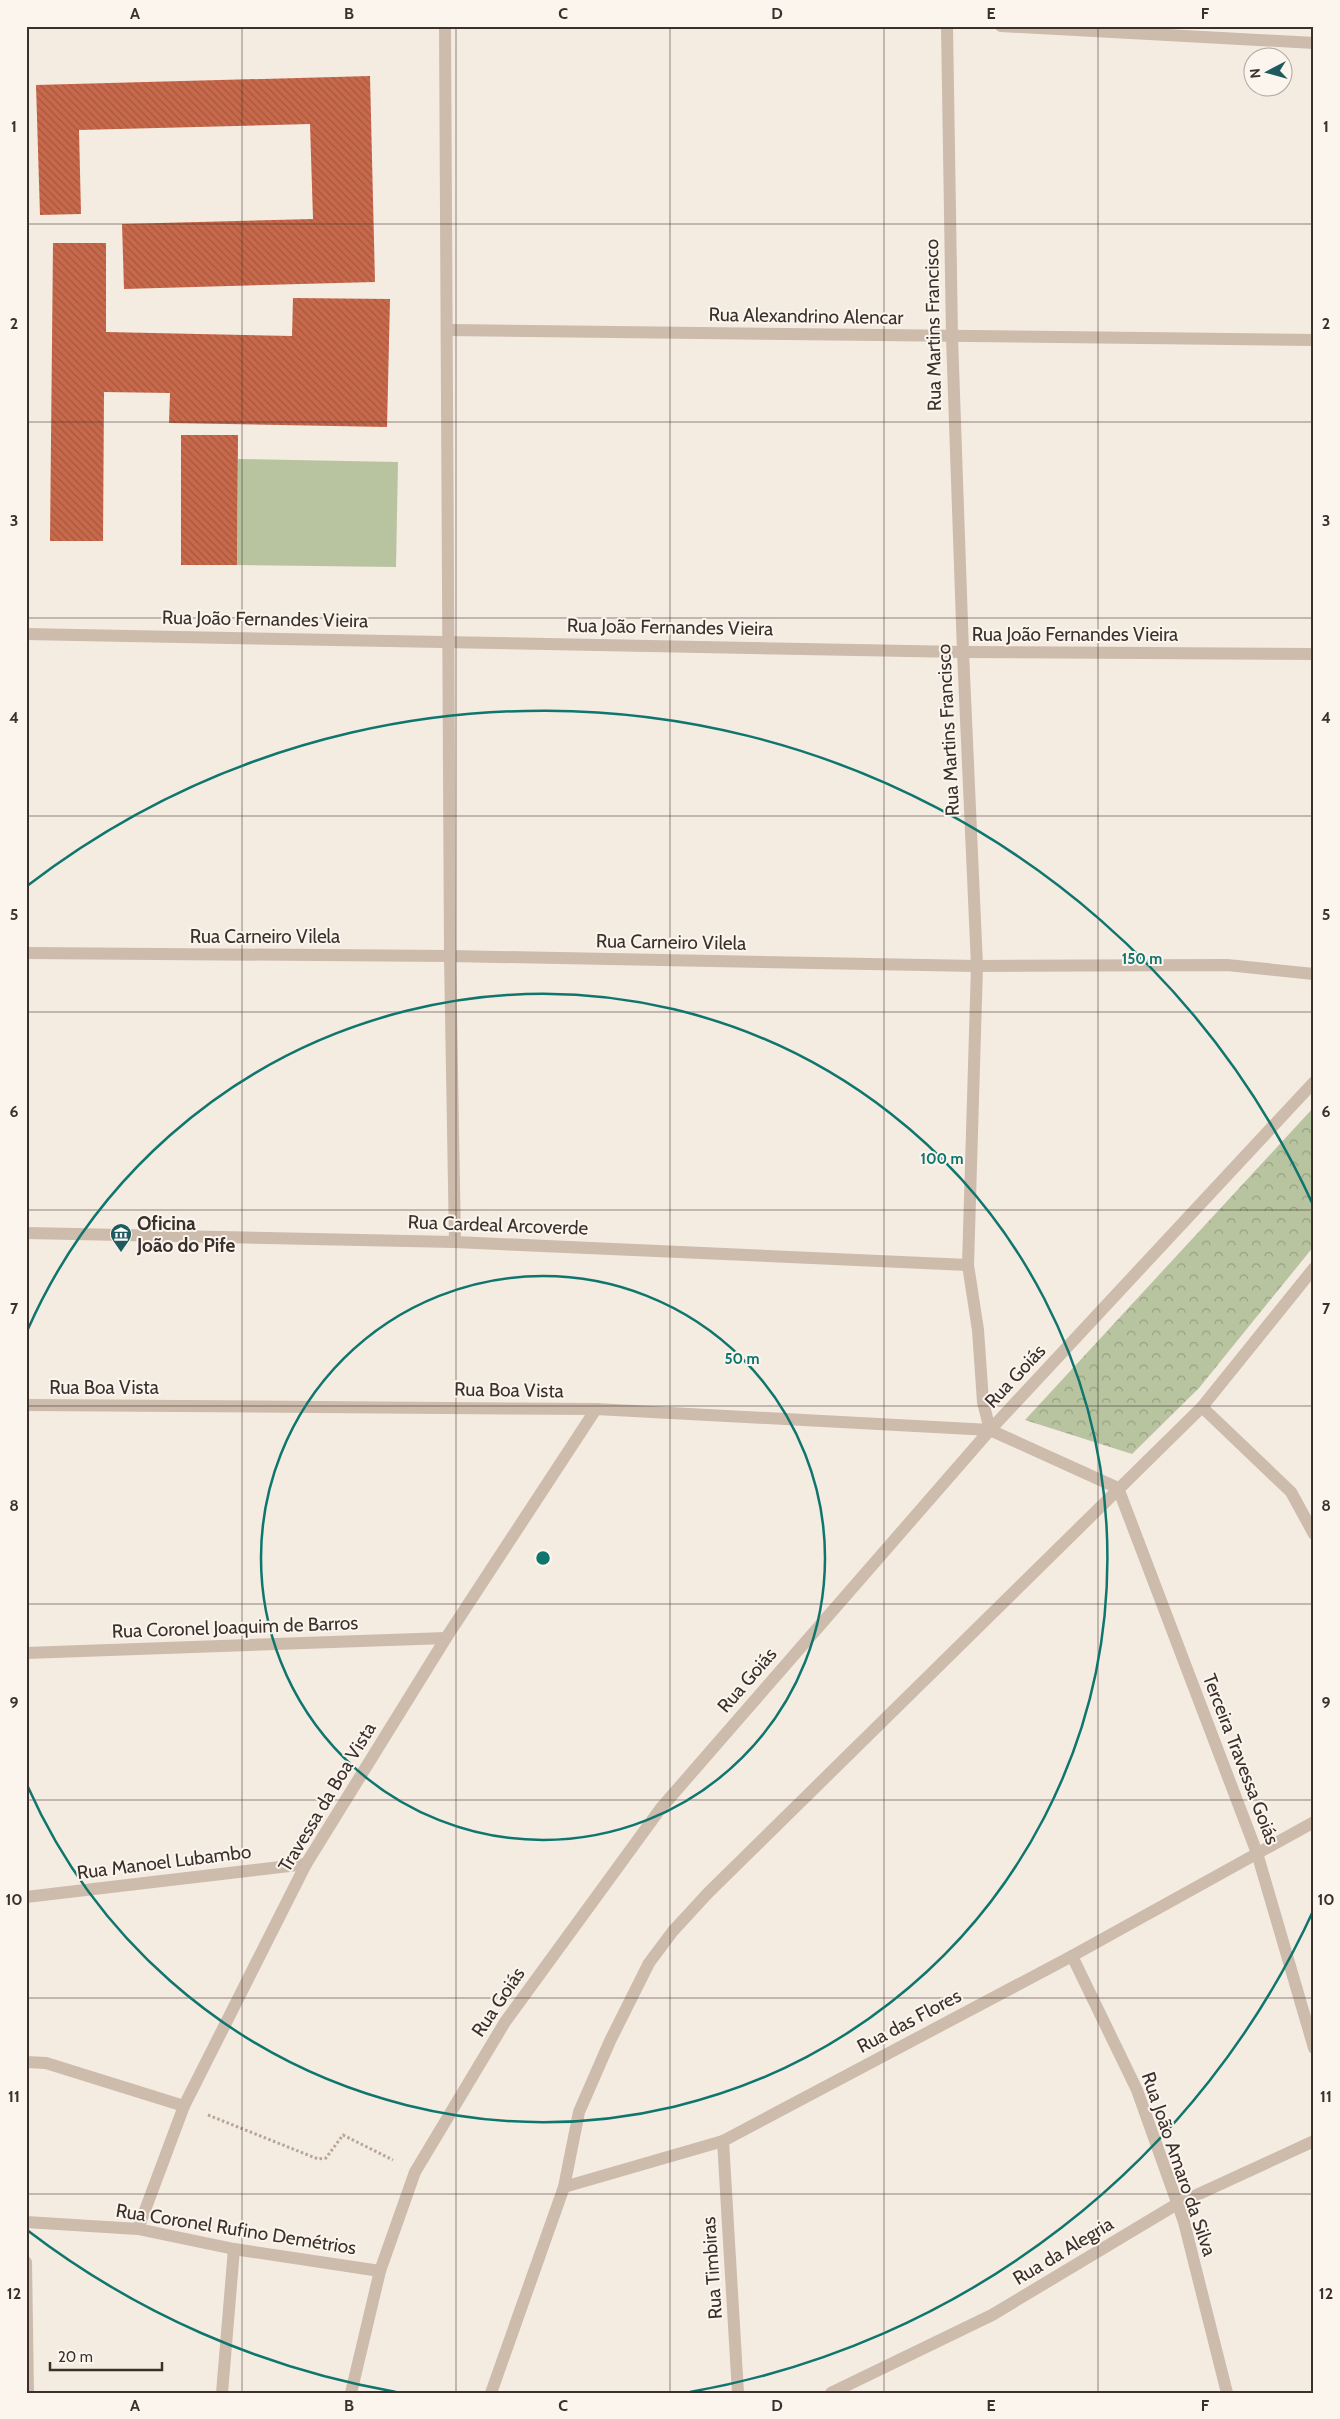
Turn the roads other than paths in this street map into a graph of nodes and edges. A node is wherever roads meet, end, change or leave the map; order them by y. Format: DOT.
graph roads {
  1 [pos="445,26"];
  2 [pos="947,26"];
  3 [pos="1001,26"];
  4 [pos="1314,43"];
  5 [pos="447,330"];
  6 [pos="952,337"];
  7 [pos="1314,340"];
  8 [pos="26,634"];
  9 [pos="449,641"];
  10 [pos="963,652"];
  11 [pos="1314,654"];
  12 [pos="26,953"];
  13 [pos="450,956"];
  14 [pos="978,966"];
  15 [pos="1314,974"];
  16 [pos="1314,1082"];
  17 [pos="26,1233"];
  18 [pos="455,1242"];
  19 [pos="968,1264"];
  20 [pos="1314,1268"];
  21 [pos="26,1405"];
  22 [pos="1202,1407"];
  23 [pos="596,1409"];
  24 [pos="990,1430"];
  25 [pos="1118,1488"];
  26 [pos="1314,1534"];
  27 [pos="446,1638"];
  28 [pos="26,1653"];
  29 [pos="1314,1822"];
  30 [pos="1257,1853"];
  31 [pos="306,1864"];
  32 [pos="26,1897"];
  33 [pos="1072,1956"];
  34 [pos="1314,2048"];
  35 [pos="26,2062"];
  36 [pos="184,2106"];
  37 [pos="723,2141"];
  38 [pos="1314,2141"];
  39 [pos="564,2187"];
  40 [pos="1177,2204"];
  41 [pos="26,2222"];
  42 [pos="138,2230"];
  43 [pos="234,2249"];
  44 [pos="26,2262"];
  45 [pos="380,2271"];
  46 [pos="28,2393"];
  47 [pos="222,2393"];
  48 [pos="351,2393"];
  49 [pos="491,2393"];
  50 [pos="738,2393"];
  51 [pos="831,2393"];
  52 [pos="1228,2393"];
  1 -- 5 [label="street"];
  2 -- 6 [label="street, Rua Martins Francisco"];
  3 -- 4 [label="street"];
  5 -- 6 [label="street, Rua Alexandrino Alencar"];
  5 -- 9 [label="street"];
  6 -- 7 [label="street, Rua Alexandrino Alencar"];
  6 -- 10 [label="street, Rua Martins Francisco"];
  8 -- 9 [label="street, Rua João Fernandes Vieira"];
  9 -- 10 [label="street, Rua João Fernandes Vieira"];
  9 -- 13 [label="street"];
  10 -- 11 [label="street, Rua João Fernandes Vieira"];
  10 -- 14 [label="street, Rua Martins Francisco"];
  12 -- 13 [label="street, Rua Carneiro Vilela"];
  13 -- 14 [label="street, Rua Carneiro Vilela"];
  13 -- 18 [label="street"];
  14 -- 15 [label="street, Rua Carneiro Vilela"];
  14 -- 19 [label="street, Rua Martins Francisco"];
  16 -- 24 [label="street, Rua Goiás"];
  17 -- 18 [label="street, Rua Cardeal Arcoverde"];
  18 -- 19 [label="street, Rua Cardeal Arcoverde"];
  19 -- 24 [label="street, Rua Martins Francisco"];
  20 -- 22 [label="street"];
  21 -- 23 [label="street, Rua Boa Vista"];
  22 -- 25 [label="street"];
  22 -- 26 [label="street"];
  23 -- 24 [label="street, Rua Boa Vista"];
  23 -- 27 [label="street, Travessa da Boa Vista"];
  24 -- 25 [label="street"];
  24 -- 45 [label="street, Rua Goiás"];
  25 -- 30 [label="street, Terceira Travessa Goiás"];
  25 -- 39 [label="street"];
  27 -- 28 [label="street, Rua Coronel Joaquim de Barros"];
  27 -- 31 [label="street, Travessa da Boa Vista"];
  29 -- 30 [label="street, Rua das Flores"];
  30 -- 33 [label="street, Rua das Flores"];
  30 -- 34 [label="street, Terceira Travessa Goiás"];
  31 -- 32 [label="street, Rua Manoel Lubambo"];
  31 -- 36 [label="street, Travessa da Boa Vista"];
  33 -- 37 [label="street, Rua das Flores"];
  33 -- 40 [label="street, Rua João Amaro da Silva"];
  35 -- 36 [label="street"];
  36 -- 42 [label="street, Travessa da Boa Vista"];
  37 -- 39 [label="street, Rua das Flores"];
  37 -- 50 [label="street, Rua Timbiras"];
  38 -- 40 [label="street, Rua da Alegria"];
  39 -- 49 [label="street"];
  40 -- 51 [label="street, Rua da Alegria"];
  40 -- 52 [label="street, Rua João Amaro da Silva"];
  41 -- 42 [label="street, Rua Coronel Rufino Demétrios"];
  42 -- 43 [label="street, Rua Coronel Rufino Demétrios"];
  43 -- 45 [label="street, Rua Coronel Rufino Demétrios"];
  43 -- 47 [label="street"];
  44 -- 46 [label="street"];
  45 -- 48 [label="street, Rua Goiás"];
}
